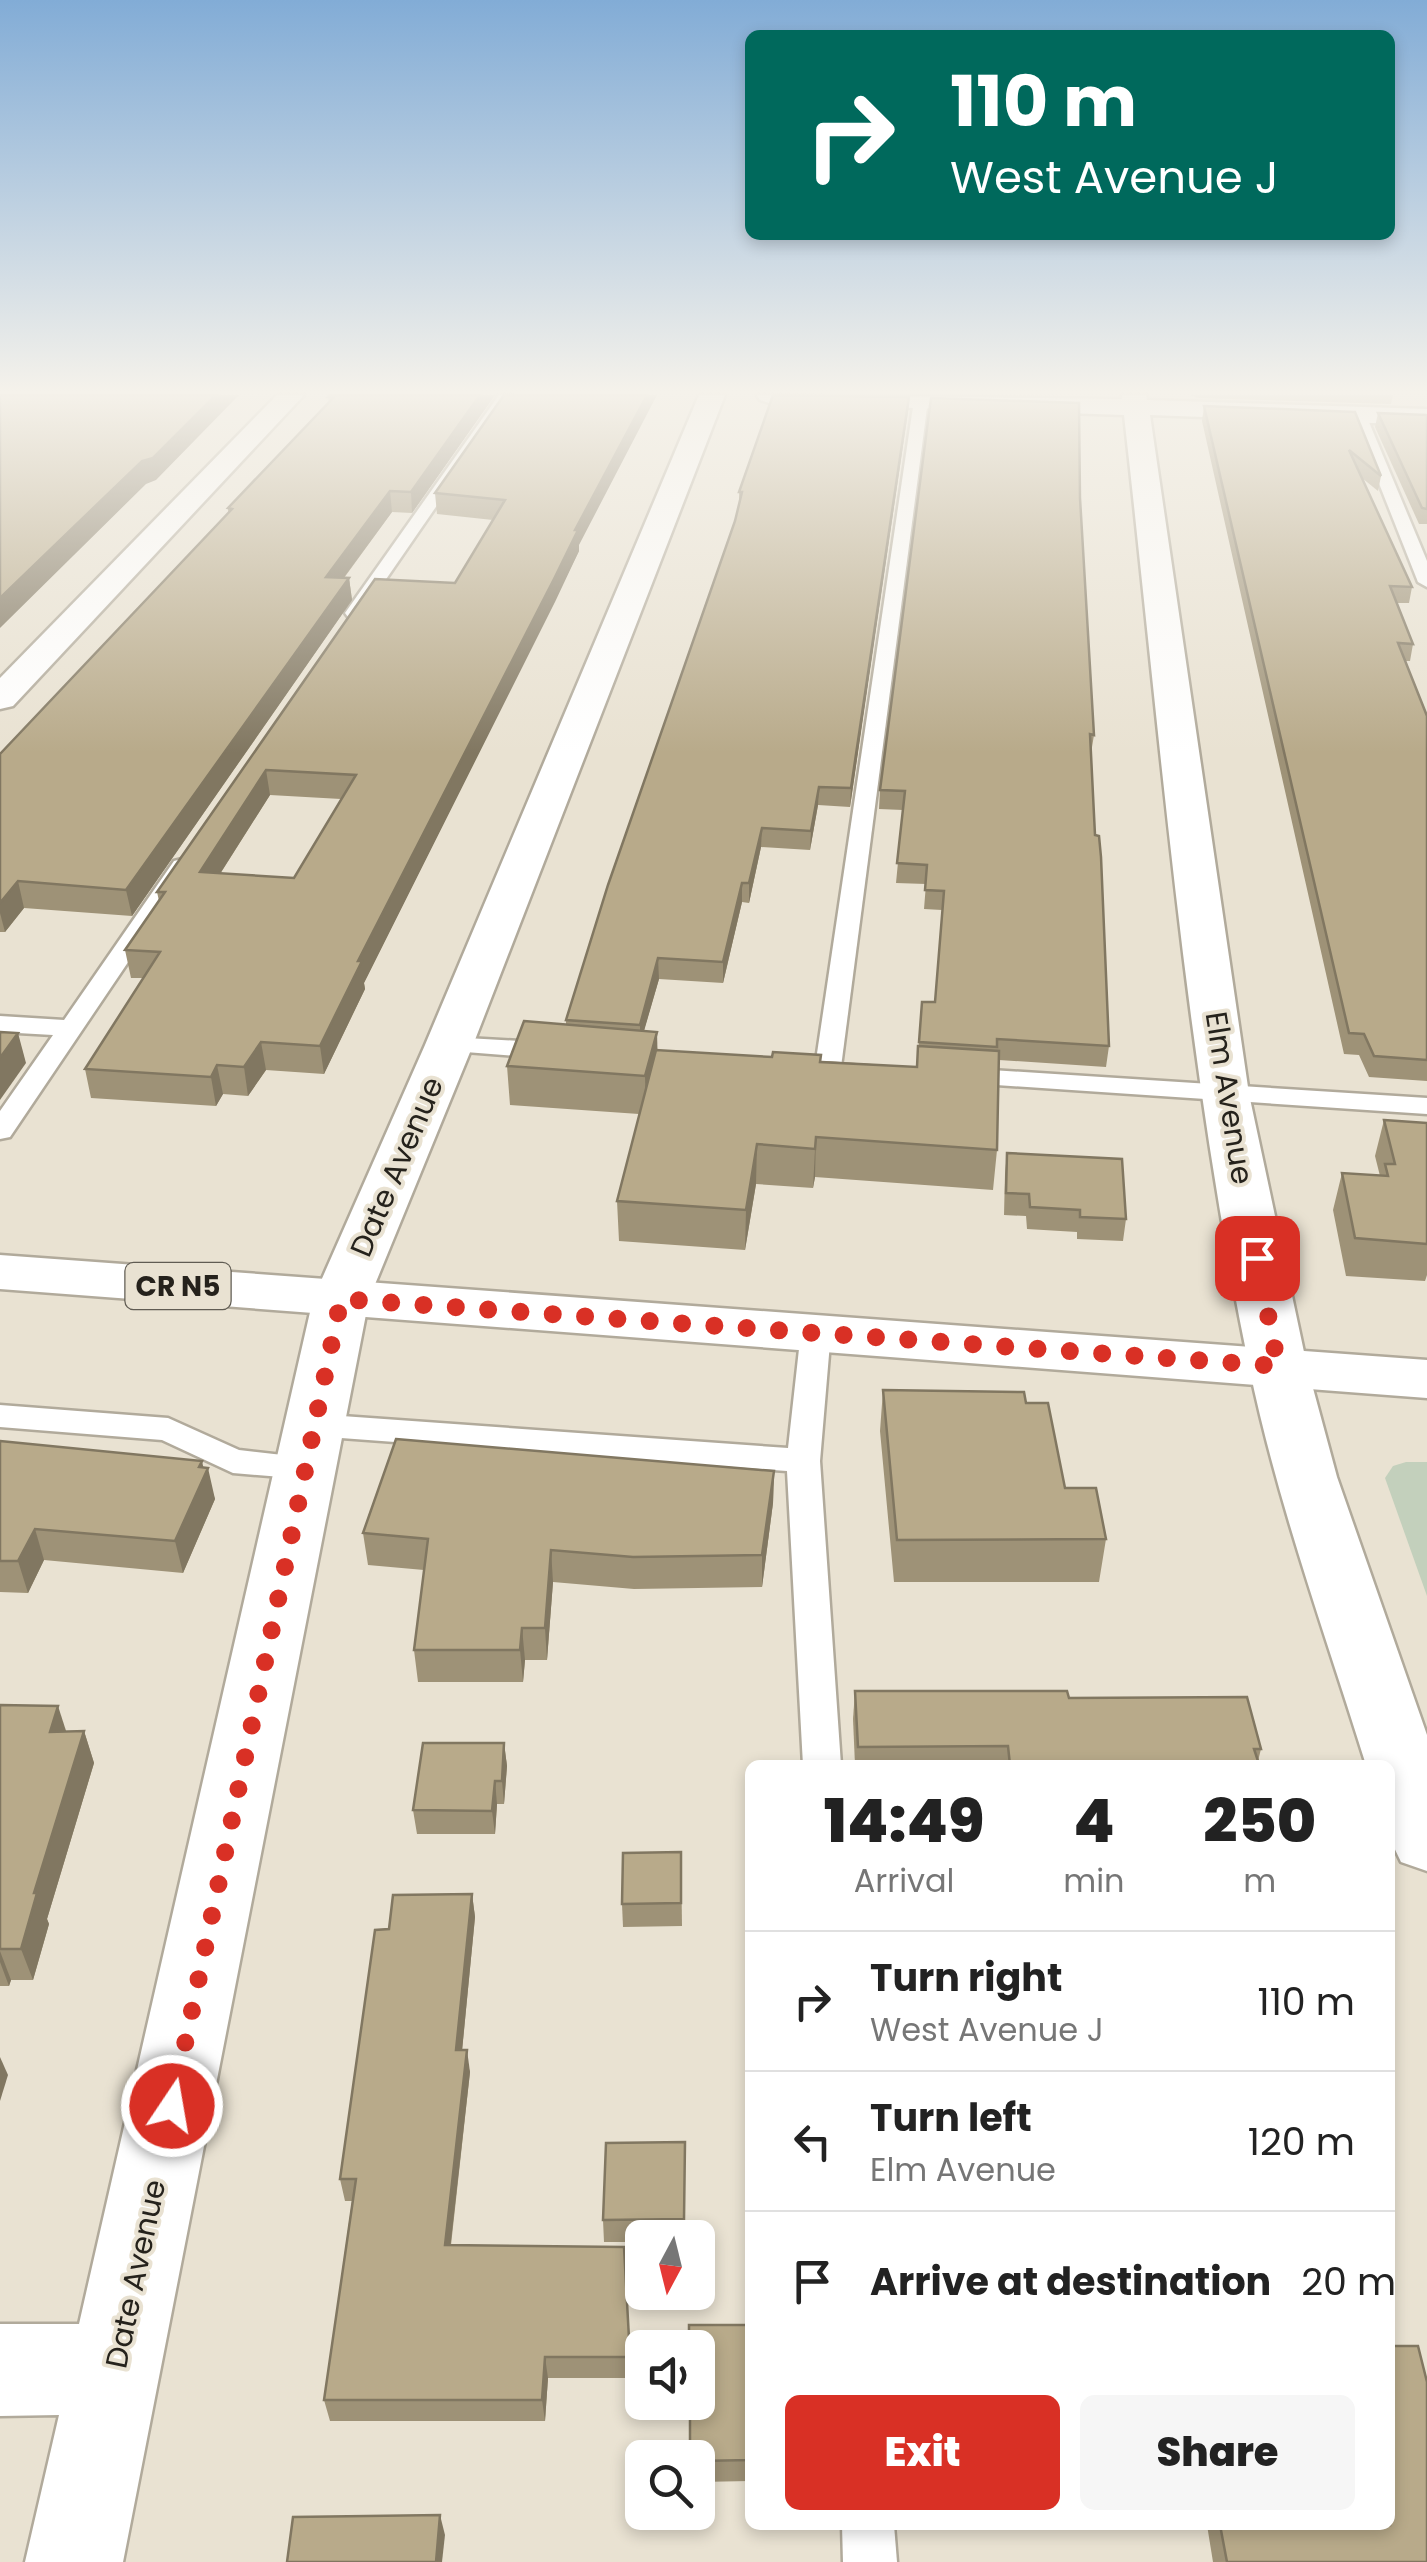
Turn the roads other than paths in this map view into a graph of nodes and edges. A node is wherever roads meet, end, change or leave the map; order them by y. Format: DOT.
graph roads {
  1 [pos="176,515"];
  2 [pos="422,515"];
  3 [pos="663,515"];
  4 [pos="906,515"];
  5 [pos="1150,515"];
  6 [pos="1400,515"];
  7 [pos="1427,582"];
  8 [pos="345,626"];
  9 [pos="0,698"];
  10 [pos="191,852"];
  11 [pos="0,1024"];
  12 [pos="72,1028"];
  13 [pos="449,1044"];
  14 [pos="582,1052"];
  15 [pos="829,1067"];
  16 [pos="928,1074"];
  17 [pos="1225,1094"];
  18 [pos="1427,1106"];
  19 [pos="0,1131"];
  20 [pos="0,1272"];
  21 [pos="341,1299"];
  22 [pos="816,1331"];
  23 [pos="1278,1366"];
  24 [pos="1427,1378"];
  25 [pos="0,1416"];
  26 [pos="310,1446"];
  27 [pos="803,1461"];
  28 [pos="822,1760"];
  29 [pos="1427,1840"];
  30 [pos="116,2369"];
  31 [pos="0,2370"];
  32 [pos="868,2530"];
  33 [pos="74,2562"];
  34 [pos="870,2562"];
  1 -- 9 [label="street"];
  2 -- 8 [label="lane"];
  3 -- 13 [label="street, Date Avenue"];
  4 -- 15 [label="lane"];
  5 -- 17 [label="street, Elm Avenue"];
  6 -- 7 [label="lane"];
  10 -- 12 [label="lane"];
  11 -- 12 [label="lane"];
  12 -- 19 [label="lane"];
  13 -- 14 [label="lane"];
  13 -- 21 [label="street, Date Avenue"];
  16 -- 17 [label="lane"];
  17 -- 18 [label="lane"];
  17 -- 23 [label="street, Elm Avenue"];
  20 -- 21 [label="street, CR N5"];
  21 -- 22 [label="street, CR N5"];
  21 -- 26 [label="street, Date Avenue"];
  22 -- 23 [label="street, CR N5"];
  22 -- 27 [label="lane"];
  23 -- 24 [label="street, CR N5"];
  23 -- 29 [label="street, Elm Avenue"];
  25 -- 26 [label="lane"];
  26 -- 27 [label="lane"];
  26 -- 30 [label="street, Date Avenue"];
  27 -- 28 [label="lane"];
  30 -- 31 [label="street"];
  30 -- 33 [label="street, Date Avenue"];
  32 -- 34 [label="lane"];
}
